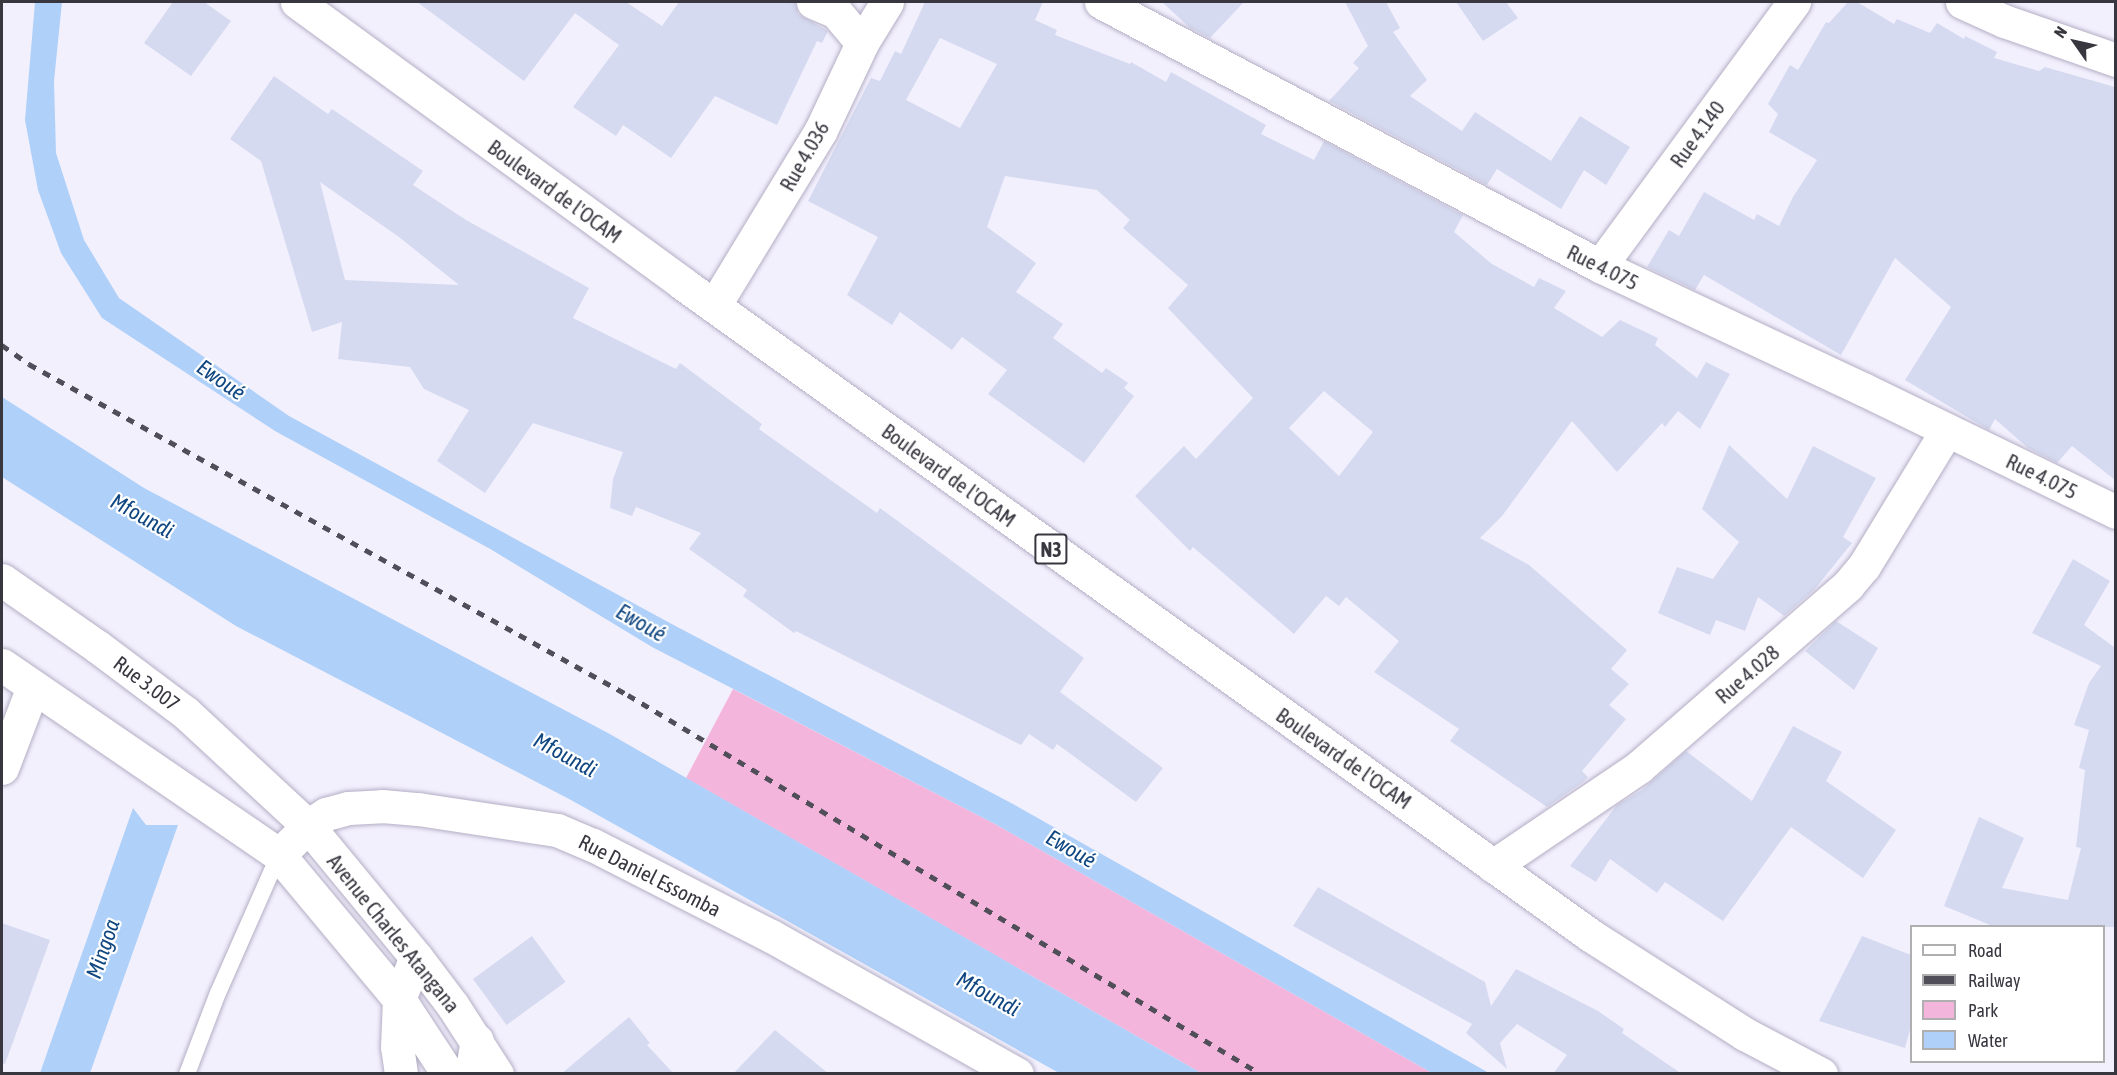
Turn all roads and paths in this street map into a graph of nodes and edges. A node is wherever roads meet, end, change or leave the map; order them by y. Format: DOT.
graph roads {
  1 [pos="297,2"];
  2 [pos="813,2"];
  3 [pos="887,2"];
  4 [pos="1101,2"];
  5 [pos="1794,2"];
  6 [pos="1962,2"];
  7 [pos="862,43"];
  8 [pos="2115,60"];
  9 [pos="1600,266"];
  10 [pos="714,306"];
  11 [pos="1947,430"];
  12 [pos="2115,512"];
  13 [pos="2,580"];
  14 [pos="2,665"];
  15 [pos="33,687"];
  16 [pos="2,768"];
  17 [pos="281,800"];
  18 [pos="308,826"];
  19 [pos="275,863"];
  20 [pos="1493,866"];
  21 [pos="416,957"];
  22 [pos="399,999"];
  23 [pos="477,1041"];
  24 [pos="187,1074"];
  25 [pos="401,1074"];
  26 [pos="448,1074"];
  27 [pos="471,1074"];
  28 [pos="497,1074"];
  29 [pos="1017,1074"];
  30 [pos="1821,1074"];
  1 -- 10 [label="main road, Boulevard de l'OCAM / N3"];
  2 -- 7 [label="main road"];
  3 -- 7 [label="main road, Rue 4.036"];
  4 -- 9 [label="main road, Rue 4.075"];
  5 -- 9 [label="main road, Rue 4.140"];
  6 -- 8 [label="main road"];
  7 -- 10 [label="main road, Rue 4.036"];
  9 -- 11 [label="main road, Rue 4.075"];
  10 -- 20 [label="main road, Boulevard de l'OCAM / N3"];
  11 -- 12 [label="main road, Rue 4.075"];
  11 -- 20 [label="main road, Rue 4.028"];
  13 -- 17 [label="main road, Rue 3.007"];
  14 -- 15 [label="main road"];
  15 -- 16 [label="main road"];
  15 -- 19 [label="main road, Avenue Charles Atangana"];
  17 -- 18 [label="main road, Avenue Charles Atangana"];
  18 -- 19 [label="main road, Rue Daniel Essomba"];
  18 -- 21 [label="main road, Avenue Charles Atangana"];
  18 -- 29 [label="main road, Rue Daniel Essomba"];
  19 -- 22 [label="main road, Avenue Charles Atangana"];
  19 -- 24 [label="lane"];
  20 -- 30 [label="main road, Boulevard de l'OCAM / N3"];
  21 -- 22 [label="main road"];
  21 -- 23 [label="main road, Avenue Charles Atangana"];
  22 -- 25 [label="main road"];
  22 -- 26 [label="main road, Avenue Charles Atangana"];
  23 -- 27 [label="main road"];
  23 -- 28 [label="main road, Avenue Charles Atangana"];
}
